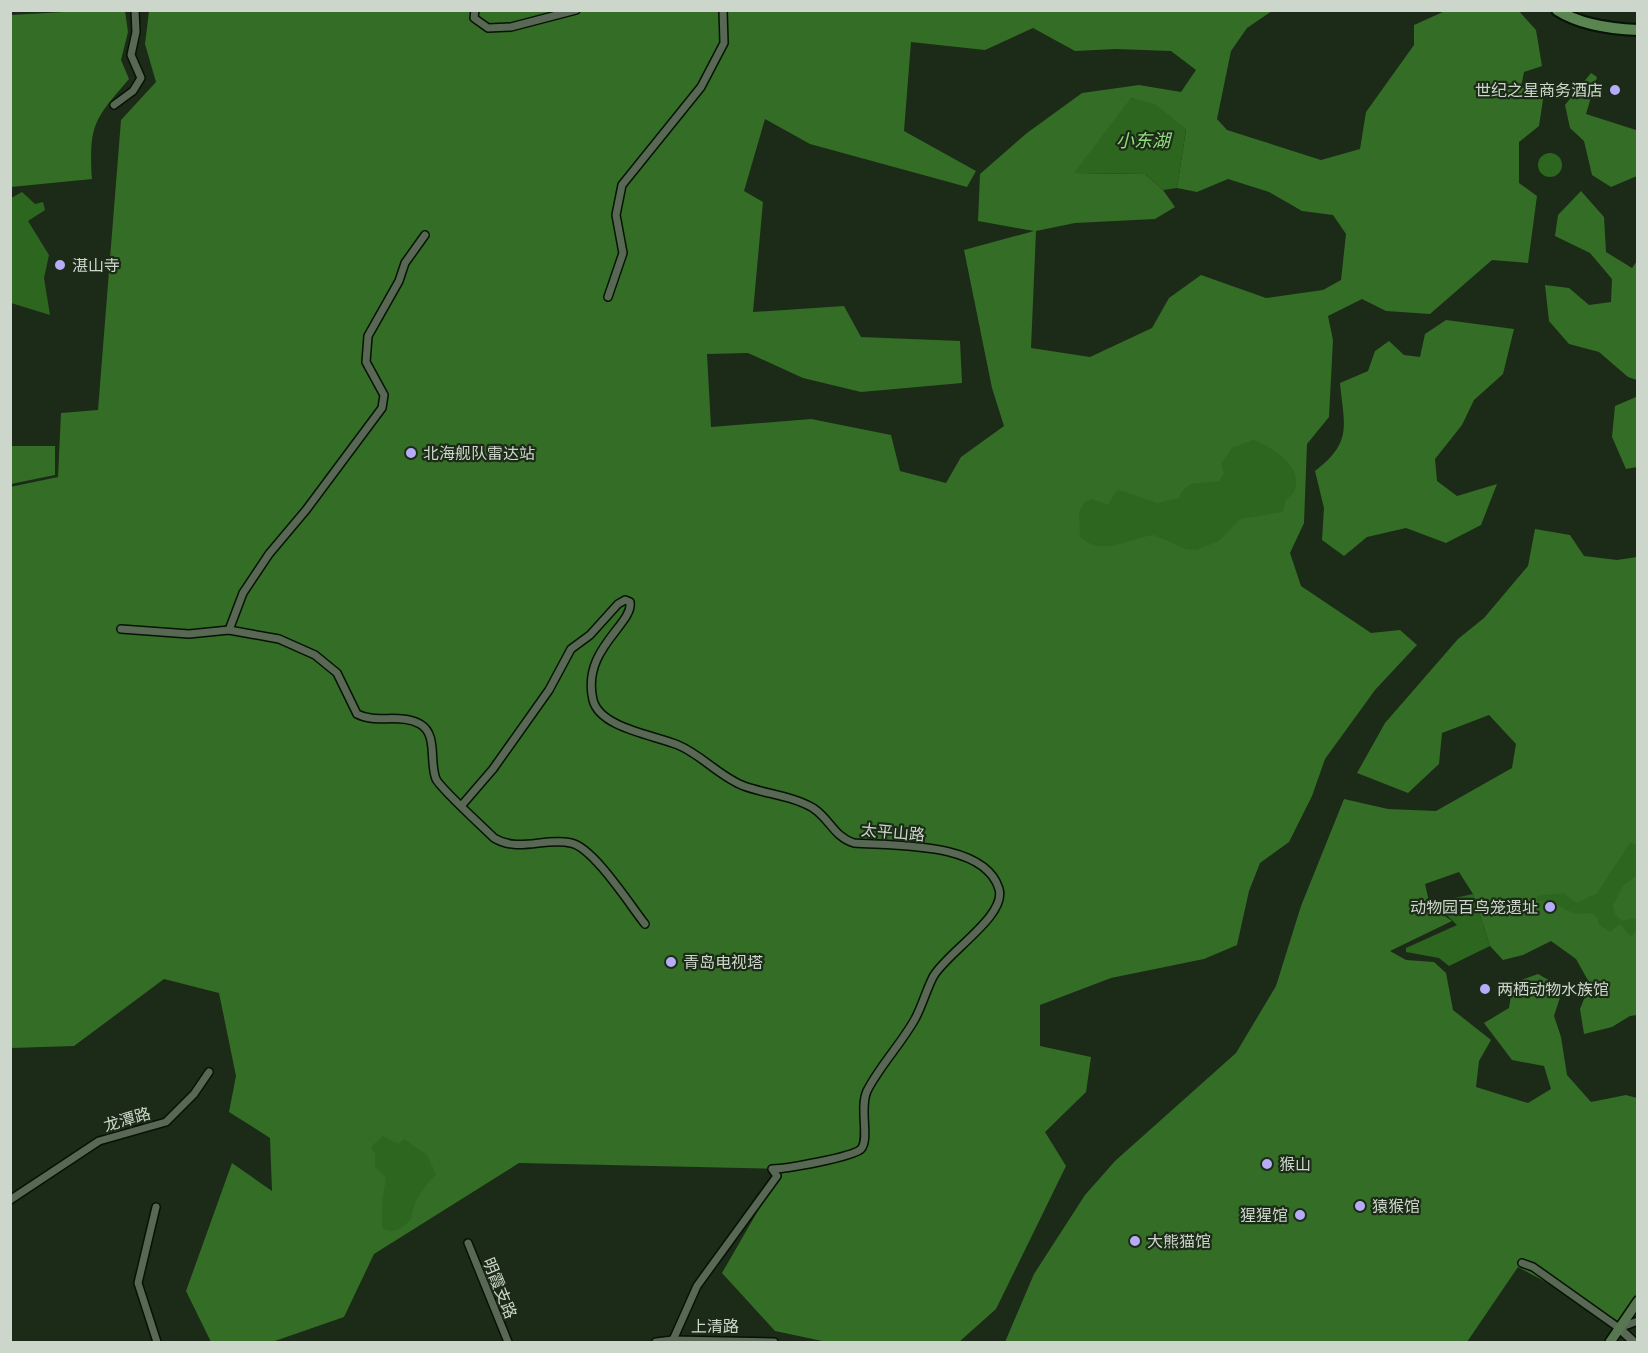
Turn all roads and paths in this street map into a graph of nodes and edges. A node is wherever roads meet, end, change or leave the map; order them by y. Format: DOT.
graph roads {
  1 [pos="135,10"];
  2 [pos="476,10"];
  3 [pos="576,10"];
  4 [pos="723,10"];
  5 [pos="1557,10"];
  6 [pos="1638,30"];
  7 [pos="114,105"];
  8 [pos="425,234"];
  9 [pos="608,297"];
  10 [pos="121,628"];
  11 [pos="229,630"];
  12 [pos="462,805"];
  13 [pos="645,924"];
  14 [pos="209,1072"];
  15 [pos="10,1200"];
  16 [pos="156,1207"];
  17 [pos="468,1243"];
  18 [pos="1522,1263"];
  19 [pos="1638,1301"];
  20 [pos="1638,1321"];
  21 [pos="1619,1328"];
  22 [pos="673,1340"];
  23 [pos="157,1342"];
  24 [pos="508,1342"];
  25 [pos="656,1342"];
  26 [pos="774,1342"];
  27 [pos="1610,1342"];
  28 [pos="1634,1342"];
  1 -- 7 [label="street"];
  2 -- 3 [label="street"];
  4 -- 9 [label="street"];
  5 -- 6 [label="main road"];
  8 -- 11 [label="street"];
  10 -- 11 [label="street"];
  11 -- 12 [label="street"];
  12 -- 13 [label="street"];
  12 -- 22 [label="street, 太平山路"];
  14 -- 15 [label="street, 龙潭路"];
  16 -- 23 [label="street"];
  17 -- 24 [label="street, 明霞支路"];
  18 -- 21 [label="street"];
  19 -- 21 [label="main road"];
  20 -- 21 [label="street"];
  21 -- 27 [label="main road"];
  21 -- 28 [label="street"];
  22 -- 25 [label="street, 上清路"];
  22 -- 26 [label="street, 上清路"];
}
